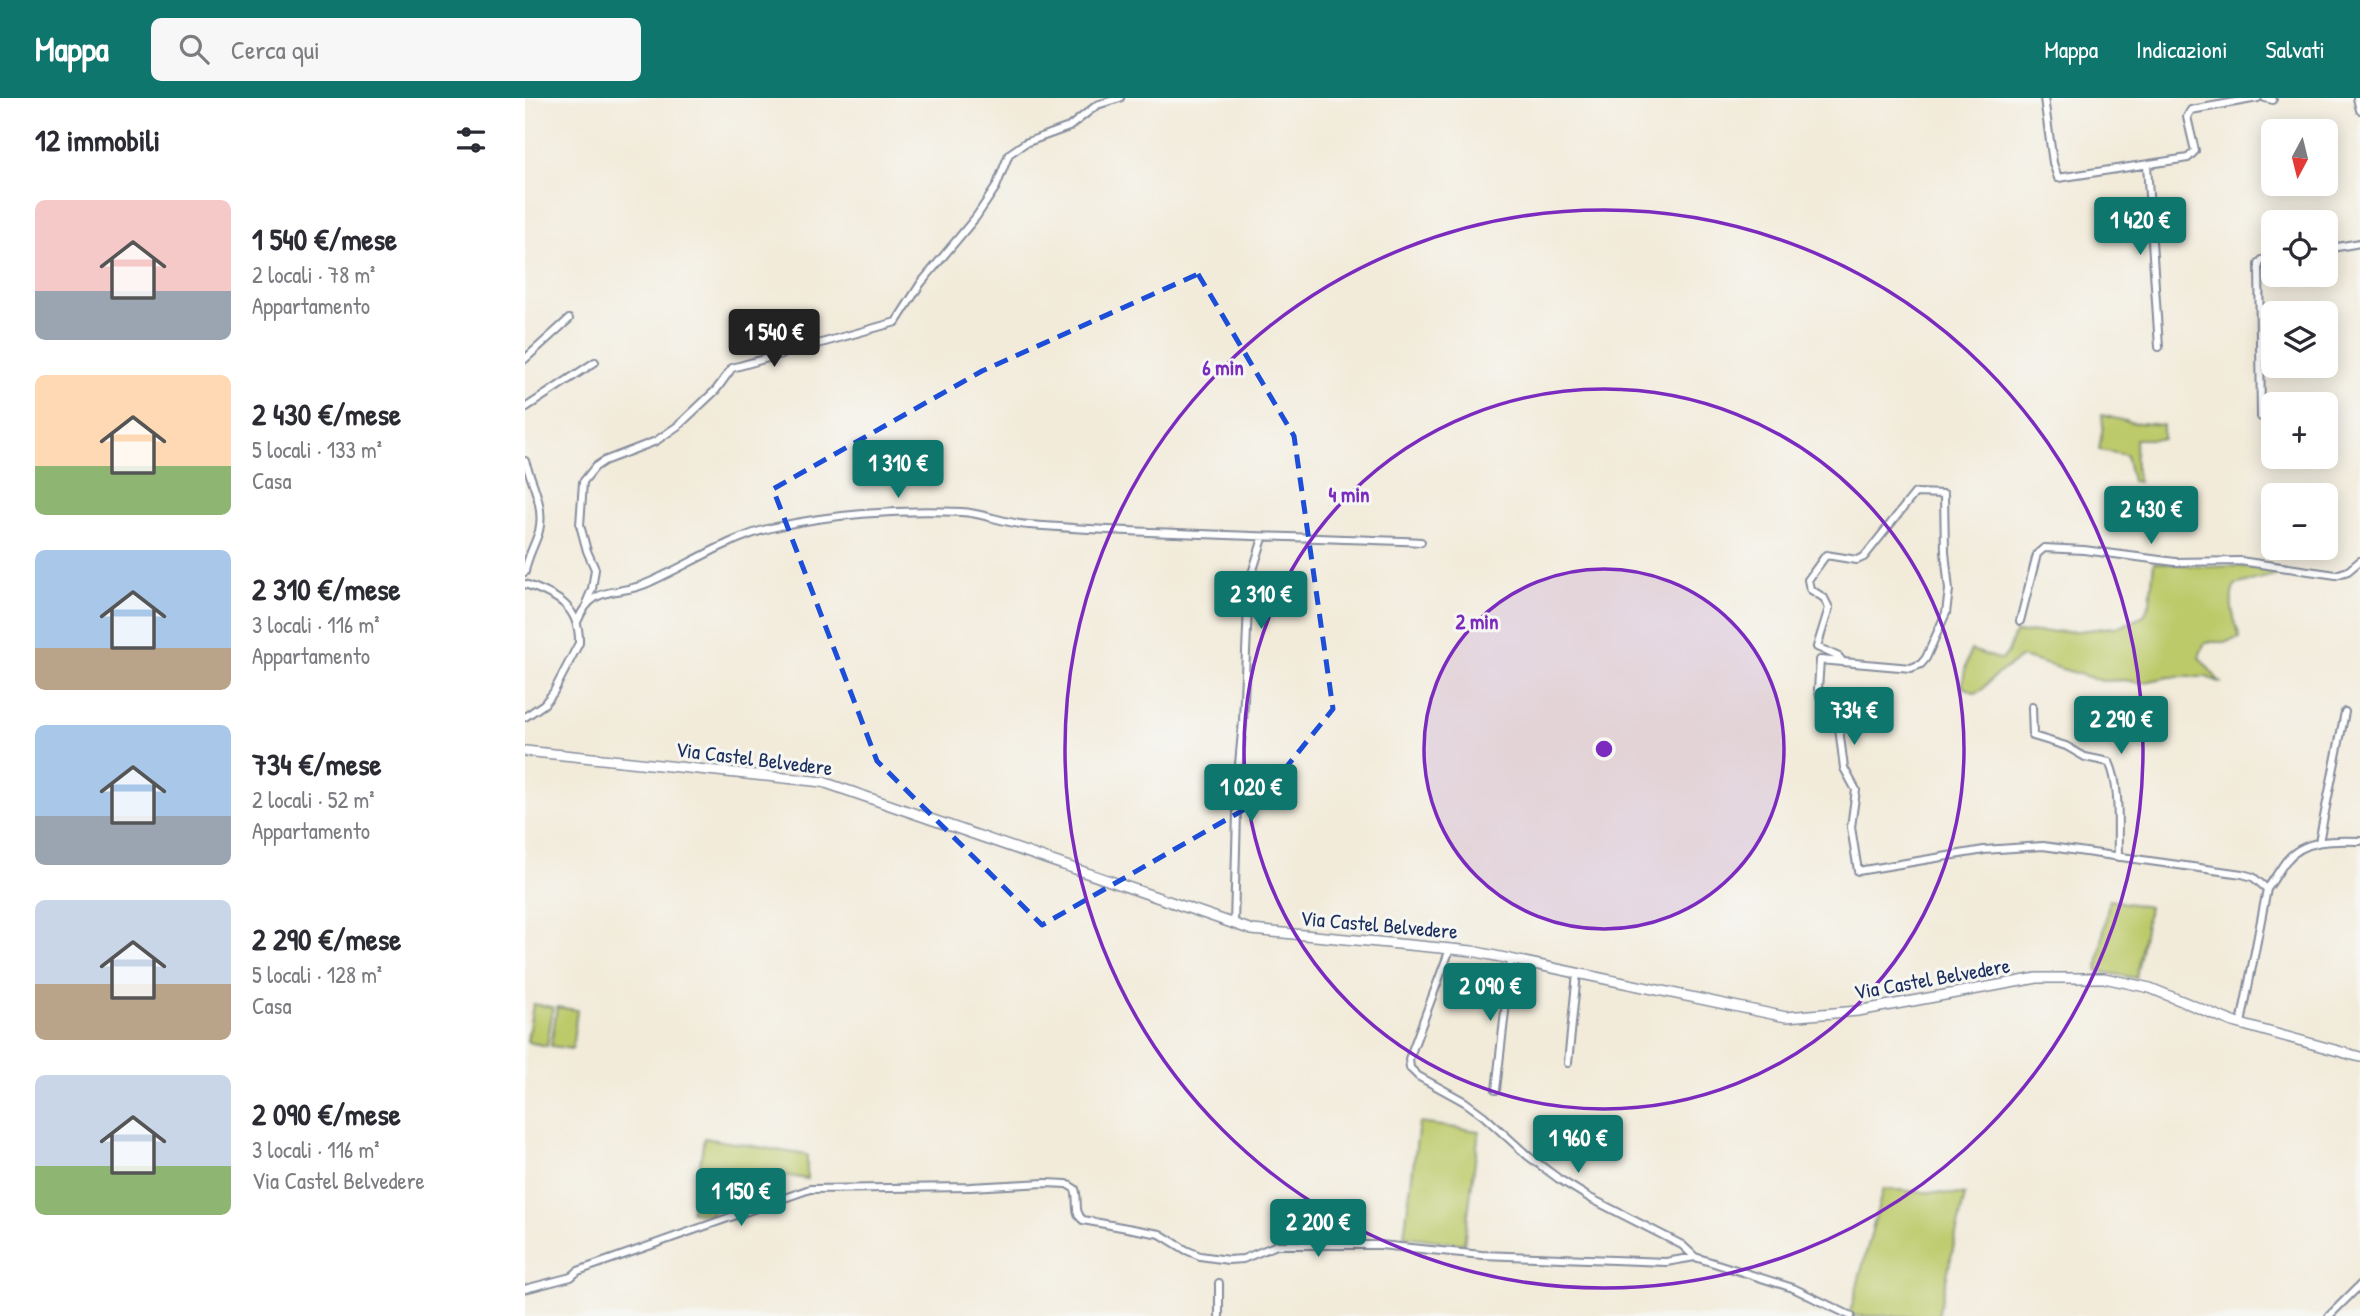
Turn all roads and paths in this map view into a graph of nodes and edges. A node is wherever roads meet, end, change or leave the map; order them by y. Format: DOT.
graph roads {
  1 [pos="1120,98"];
  2 [pos="2044,98"];
  3 [pos="2258,98"];
  4 [pos="2265,98"];
  5 [pos="2357,98"];
  6 [pos="2273,100"];
  7 [pos="2360,110"];
  8 [pos="2147,165"];
  9 [pos="2360,243"];
  10 [pos="2338,247"];
  11 [pos="2261,261"];
  12 [pos="569,319"];
  13 [pos="2159,347"];
  14 [pos="525,359"];
  15 [pos="595,362"];
  16 [pos="525,408"];
  17 [pos="2260,418"];
  18 [pos="525,461"];
  19 [pos="1263,538"];
  20 [pos="1421,542"];
  21 [pos="2360,561"];
  22 [pos="525,572"];
  23 [pos="525,584"];
  24 [pos="586,604"];
  25 [pos="2020,621"];
  26 [pos="577,622"];
  27 [pos="1843,662"];
  28 [pos="2032,707"];
  29 [pos="2345,712"];
  30 [pos="525,717"];
  31 [pos="525,751"];
  32 [pos="2360,841"];
  33 [pos="2319,842"];
  34 [pos="2118,857"];
  35 [pos="2267,889"];
  36 [pos="1234,925"];
  37 [pos="1450,948"];
  38 [pos="1511,959"];
  39 [pos="1577,972"];
  40 [pos="2241,1024"];
  41 [pos="2360,1057"];
  42 [pos="1568,1063"];
  43 [pos="1496,1090"];
  44 [pos="1695,1257"];
  45 [pos="1219,1283"];
  46 [pos="2360,1285"];
  47 [pos="525,1289"];
  48 [pos="1219,1316"];
  49 [pos="1851,1316"];
  50 [pos="2329,1316"];
  1 -- 24 [label="street"];
  2 -- 8 [label="street"];
  3 -- 8 [label="street"];
  4 -- 6 [label="street"];
  5 -- 7 [label="street"];
  8 -- 13 [label="street"];
  9 -- 10 [label="street"];
  11 -- 17 [label="street"];
  12 -- 14 [label="street"];
  15 -- 16 [label="street"];
  18 -- 22 [label="street"];
  19 -- 20 [label="street"];
  19 -- 24 [label="street"];
  19 -- 36 [label="street"];
  21 -- 25 [label="street"];
  23 -- 26 [label="street"];
  24 -- 26 [label="street"];
  26 -- 30 [label="street"];
  27 -- 27 [label="street"];
  27 -- 34 [label="street"];
  28 -- 34 [label="street"];
  29 -- 33 [label="street"];
  31 -- 36 [label="street, Via Castel Belvedere"];
  32 -- 33 [label="street"];
  33 -- 35 [label="street"];
  34 -- 35 [label="street"];
  35 -- 40 [label="street"];
  36 -- 37 [label="street, Via Castel Belvedere"];
  37 -- 38 [label="street, Via Castel Belvedere"];
  37 -- 44 [label="street"];
  38 -- 39 [label="street, Via Castel Belvedere"];
  38 -- 43 [label="street"];
  39 -- 40 [label="street, Via Castel Belvedere"];
  39 -- 42 [label="street"];
  40 -- 41 [label="street, Via Castel Belvedere"];
  44 -- 47 [label="street"];
  44 -- 49 [label="street"];
  45 -- 48 [label="street"];
  46 -- 50 [label="street"];
}
